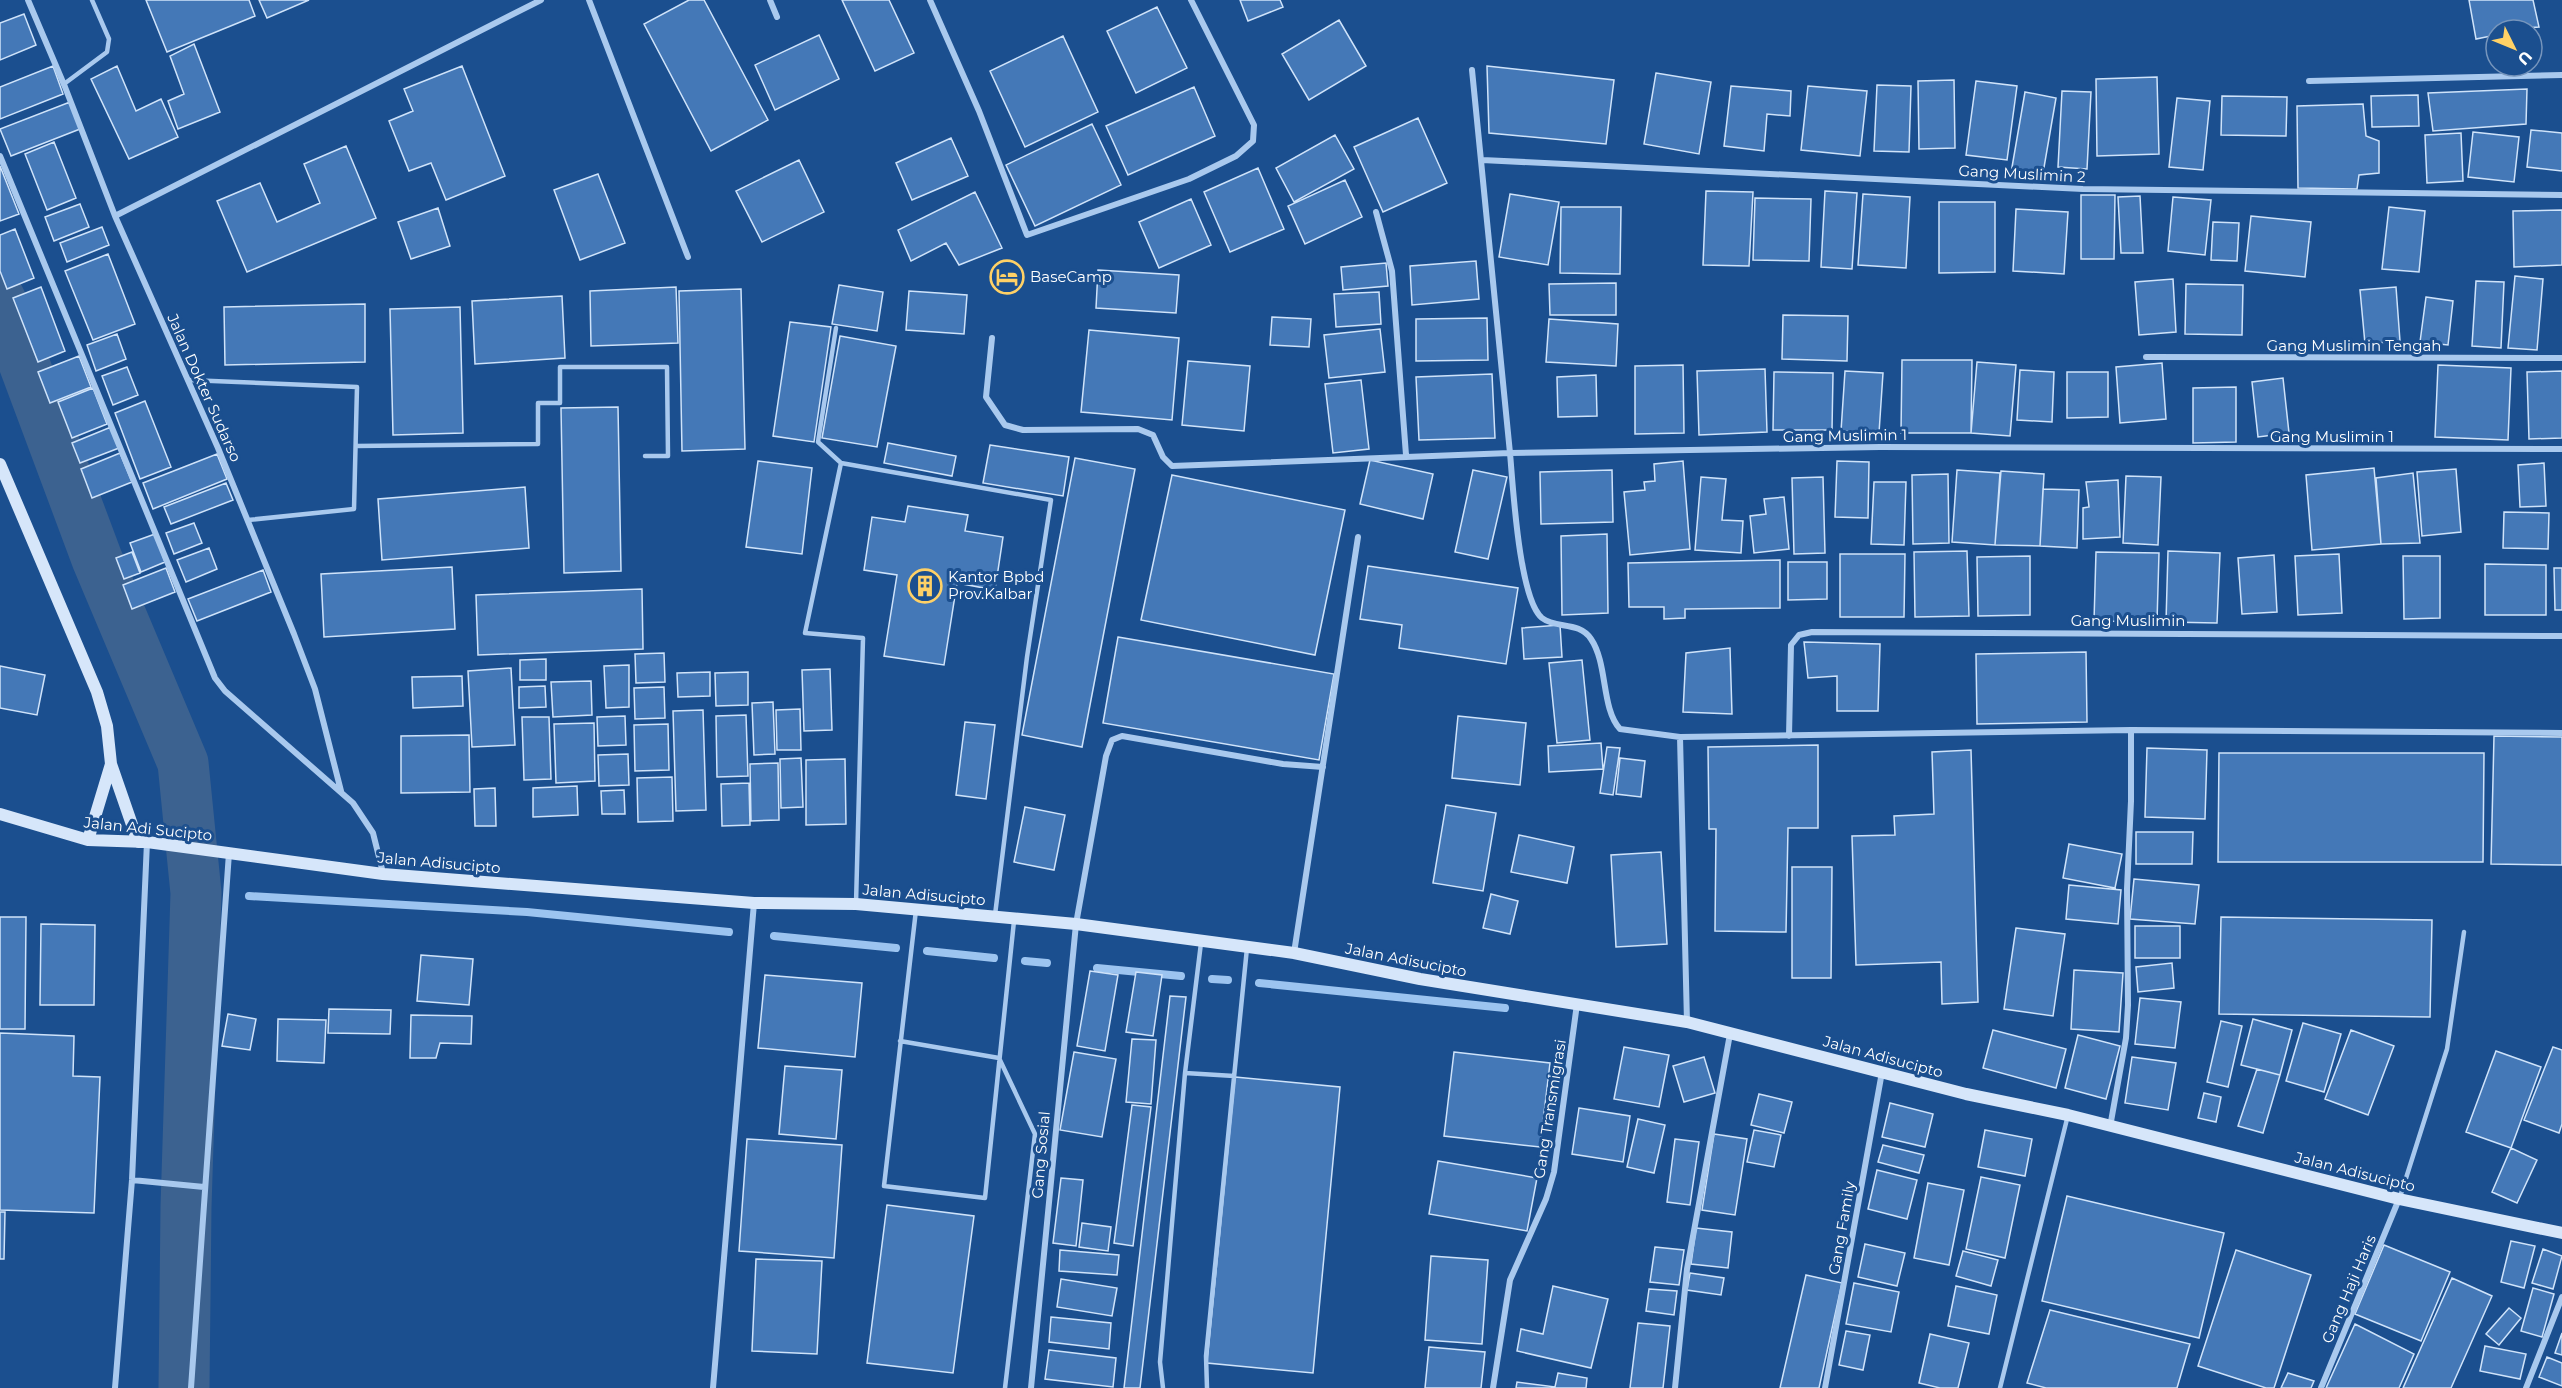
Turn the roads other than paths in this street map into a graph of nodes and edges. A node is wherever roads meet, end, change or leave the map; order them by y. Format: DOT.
graph roads {
  1 [pos="28,0"];
  2 [pos="92,0"];
  3 [pos="541,0"];
  4 [pos="589,0"];
  5 [pos="770,0"];
  6 [pos="930,0"];
  7 [pos="1191,0"];
  8 [pos="777,17"];
  9 [pos="1472,70"];
  10 [pos="2562,75"];
  11 [pos="2309,81"];
  12 [pos="64,84"];
  13 [pos="0,156"];
  14 [pos="1482,160"];
  15 [pos="2562,195"];
  16 [pos="1376,212"];
  17 [pos="115,216"];
  18 [pos="688,257"];
  19 [pos="836,328"];
  20 [pos="992,338"];
  21 [pos="2146,357"];
  22 [pos="2562,358"];
  23 [pos="189,380"];
  24 [pos="356,446"];
  25 [pos="2562,449"];
  26 [pos="1510,453"];
  27 [pos="1406,455"];
  28 [pos="645,456"];
  29 [pos="841,463"];
  30 [pos="0,465"];
  31 [pos="248,520"];
  32 [pos="1358,537"];
  33 [pos="2562,636"];
  34 [pos="2131,730"];
  35 [pos="2562,732"];
  36 [pos="1789,736"];
  37 [pos="1680,737"];
  38 [pos="111,764"];
  39 [pos="1323,767"];
  40 [pos="341,792"];
  41 [pos="0,814"];
  42 [pos="88,840"];
  43 [pos="143,842"];
  44 [pos="226,853"];
  45 [pos="383,874"];
  46 [pos="754,903"];
  47 [pos="856,904"];
  48 [pos="916,909"];
  49 [pos="995,916"];
  50 [pos="1014,918"];
  51 [pos="1076,924"];
  52 [pos="2464,932"];
  53 [pos="1201,938"];
  54 [pos="1247,945"];
  55 [pos="1294,953"];
  56 [pos="1577,1003"];
  57 [pos="1686,1022"];
  58 [pos="1731,1033"];
  59 [pos="900,1041"];
  60 [pos="999,1058"];
  61 [pos="1882,1072"];
  62 [pos="1185,1073"];
  63 [pos="1234,1076"];
  64 [pos="2068,1115"];
  65 [pos="2110,1127"];
  66 [pos="132,1180"];
  67 [pos="204,1187"];
  68 [pos="2399,1199"];
  69 [pos="2562,1233"];
  70 [pos="2562,1297"];
  71 [pos="115,1388"];
  72 [pos="191,1388"];
  73 [pos="713,1388"];
  74 [pos="1005,1388"];
  75 [pos="1031,1388"];
  76 [pos="1163,1388"];
  77 [pos="1206,1388"];
  78 [pos="1493,1388"];
  79 [pos="1675,1388"];
  80 [pos="1825,1388"];
  81 [pos="2000,1388"];
  82 [pos="2321,1388"];
  83 [pos="2526,1388"];
  1 -- 12 [label="street, Jalan Dokter Sudarso"];
  2 -- 12 [label="lane"];
  3 -- 17 [label="street"];
  4 -- 18 [label="street"];
  5 -- 8 [label="street"];
  6 -- 7 [label="street"];
  9 -- 14 [label="street"];
  10 -- 11 [label="street"];
  12 -- 17 [label="street, Jalan Dokter Sudarso"];
  13 -- 40 [label="street"];
  14 -- 15 [label="street, Gang Muslimin 2"];
  14 -- 26 [label="street"];
  16 -- 27 [label="street"];
  17 -- 23 [label="street, Jalan Dokter Sudarso"];
  19 -- 29 [label="lane"];
  20 -- 27 [label="street, Gang Muslimin 1"];
  21 -- 22 [label="street, Gang Muslimin Tengah"];
  23 -- 24 [label="lane"];
  23 -- 31 [label="street, Jalan Dokter Sudarso"];
  24 -- 28 [label="lane"];
  24 -- 31 [label="lane"];
  25 -- 26 [label="street, Gang Muslimin 1"];
  26 -- 27 [label="street, Gang Muslimin 1"];
  26 -- 37 [label="street"];
  29 -- 47 [label="lane"];
  29 -- 49 [label="lane"];
  30 -- 38 [label="main road"];
  31 -- 40 [label="street, Jalan Dokter Sudarso"];
  32 -- 39 [label="street"];
  33 -- 36 [label="street, Gang Muslimin"];
  34 -- 35 [label="street"];
  34 -- 36 [label="street"];
  34 -- 65 [label="street"];
  36 -- 37 [label="street"];
  37 -- 57 [label="street"];
  38 -- 42 [label="main road"];
  38 -- 43 [label="main road"];
  39 -- 51 [label="street, Gang Sosial"];
  39 -- 55 [label="street"];
  40 -- 45 [label="street"];
  41 -- 42 [label="main road, Jalan Adi Sucipto"];
  42 -- 43 [label="main road, Jalan Adi Sucipto"];
  43 -- 44 [label="main road, Jalan Adi Sucipto"];
  43 -- 66 [label="street"];
  44 -- 45 [label="main road, Jalan Adisucipto"];
  44 -- 67 [label="street"];
  45 -- 46 [label="main road, Jalan Adisucipto"];
  46 -- 47 [label="main road, Jalan Adisucipto"];
  46 -- 73 [label="street"];
  47 -- 48 [label="main road, Jalan Adisucipto"];
  48 -- 49 [label="main road, Jalan Adisucipto"];
  48 -- 59 [label="lane"];
  49 -- 50 [label="main road, Jalan Adisucipto"];
  50 -- 51 [label="main road, Jalan Adisucipto"];
  50 -- 60 [label="lane"];
  51 -- 53 [label="main road, Jalan Adisucipto"];
  51 -- 75 [label="street, Gang Sosial"];
  52 -- 68 [label="lane"];
  53 -- 54 [label="main road, Jalan Adisucipto"];
  53 -- 62 [label="lane"];
  54 -- 55 [label="main road, Jalan Adisucipto"];
  54 -- 63 [label="lane"];
  55 -- 56 [label="main road, Jalan Adisucipto"];
  56 -- 57 [label="main road, Jalan Adisucipto"];
  56 -- 78 [label="street, Gang Transmigrasi"];
  57 -- 58 [label="main road, Jalan Adisucipto"];
  58 -- 61 [label="main road, Jalan Adisucipto"];
  58 -- 79 [label="street"];
  59 -- 60 [label="lane"];
  59 -- 60 [label="lane"];
  60 -- 74 [label="lane"];
  61 -- 64 [label="main road, Jalan Adisucipto"];
  61 -- 80 [label="street, Gang Family"];
  62 -- 63 [label="lane"];
  62 -- 76 [label="lane"];
  63 -- 77 [label="lane"];
  64 -- 65 [label="main road, Jalan Adisucipto"];
  64 -- 81 [label="lane"];
  65 -- 68 [label="main road, Jalan Adisucipto"];
  66 -- 67 [label="street"];
  66 -- 71 [label="street"];
  67 -- 72 [label="street"];
  68 -- 69 [label="main road, Jalan Adisucipto"];
  68 -- 82 [label="street, Gang Haji Haris"];
  70 -- 83 [label="street"];
}
